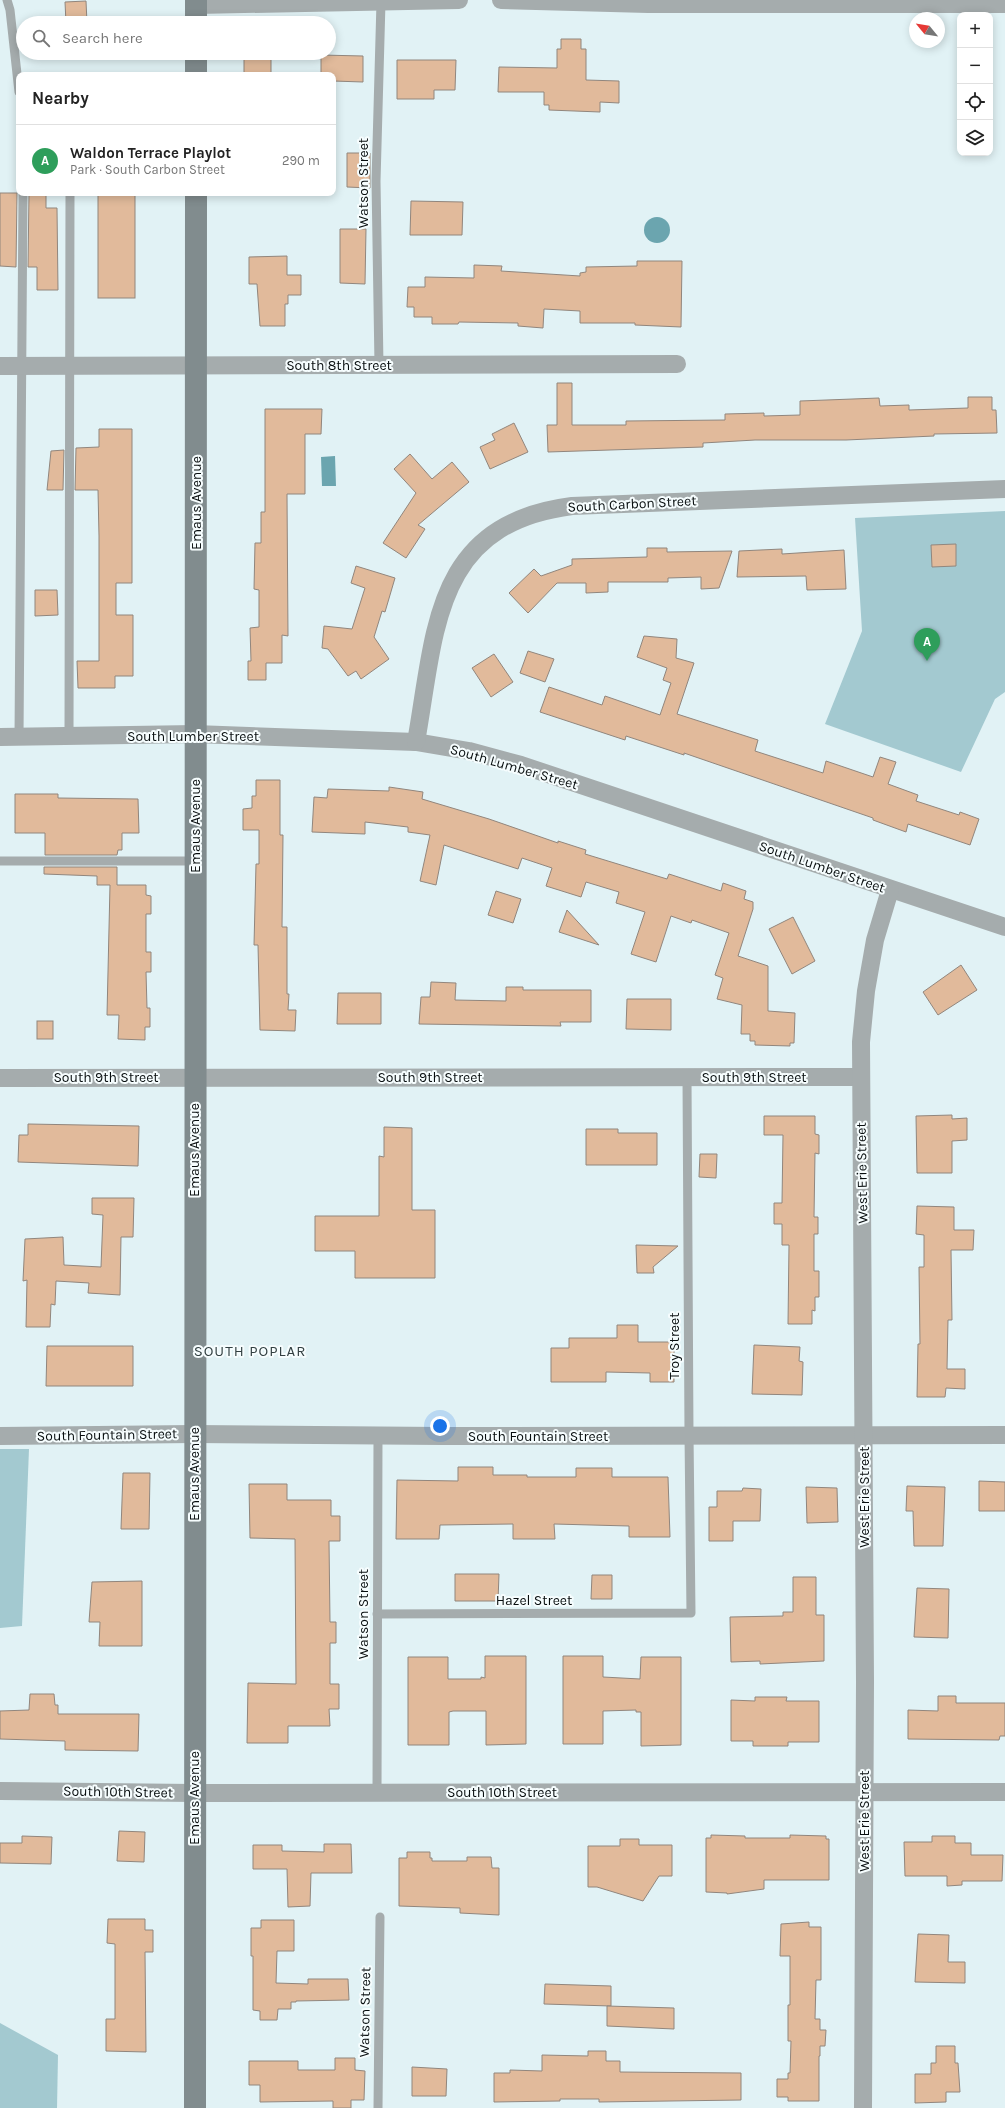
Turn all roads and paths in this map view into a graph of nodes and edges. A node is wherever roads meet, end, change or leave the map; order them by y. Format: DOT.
graph roads {
  1 [pos="7,0"];
  2 [pos="459,0"];
  3 [pos="501,0"];
  4 [pos="390,1"];
  5 [pos="648,2"];
  6 [pos="1005,4"];
  7 [pos="196,9"];
  8 [pos="196,60"];
  9 [pos="17,72"];
  10 [pos="196,72"];
  11 [pos="23,196"];
  12 [pos="70,196"];
  13 [pos="196,196"];
  14 [pos="677,364"];
  15 [pos="70,365"];
  16 [pos="196,365"];
  17 [pos="379,365"];
  18 [pos="0,366"];
  19 [pos="23,366"];
  20 [pos="1005,489"];
  21 [pos="195,734"];
  22 [pos="69,736"];
  23 [pos="0,737"];
  24 [pos="19,737"];
  25 [pos="416,742"];
  26 [pos="0,861"];
  27 [pos="195,861"];
  28 [pos="890,890"];
  29 [pos="1005,927"];
  30 [pos="194,1077"];
  31 [pos="861,1077"];
  32 [pos="0,1078"];
  33 [pos="688,1078"];
  34 [pos="194,1434"];
  35 [pos="689,1434"];
  36 [pos="1005,1435"];
  37 [pos="0,1436"];
  38 [pos="378,1436"];
  39 [pos="864,1436"];
  40 [pos="691,1613"];
  41 [pos="377,1614"];
  42 [pos="0,1791"];
  43 [pos="377,1792"];
  44 [pos="864,1792"];
  45 [pos="1005,1792"];
  46 [pos="194,1793"];
  47 [pos="380,1917"];
  48 [pos="195,2108"];
  49 [pos="378,2108"];
  50 [pos="863,2108"];
  1 -- 9 [label="lane"];
  2 -- 4 [label="street"];
  3 -- 5 [label="street"];
  4 -- 7 [label="street"];
  4 -- 17 [label="lane, Watson Street"];
  5 -- 6 [label="street"];
  8 -- 10 [label="main road"];
  11 -- 19 [label="lane"];
  12 -- 15 [label="lane"];
  13 -- 16 [label="main road, Emaus Avenue"];
  14 -- 17 [label="street, South 8th Street"];
  15 -- 16 [label="street, South 8th Street"];
  15 -- 19 [label="street, South 8th Street"];
  15 -- 22 [label="lane"];
  16 -- 17 [label="street, South 8th Street"];
  16 -- 21 [label="main road, Emaus Avenue"];
  18 -- 19 [label="street, South 8th Street"];
  19 -- 24 [label="lane"];
  20 -- 25 [label="street, South Carbon Street"];
  21 -- 22 [label="street, South Lumber Street"];
  21 -- 25 [label="street, South Lumber Street"];
  21 -- 27 [label="main road, Emaus Avenue"];
  22 -- 24 [label="street, South Lumber Street"];
  23 -- 24 [label="street, South Lumber Street"];
  25 -- 28 [label="street, South Lumber Street"];
  26 -- 27 [label="lane"];
  27 -- 30 [label="main road, Emaus Avenue"];
  28 -- 29 [label="street, South Lumber Street"];
  28 -- 31 [label="street, West Erie Street"];
  30 -- 32 [label="street, South 9th Street"];
  30 -- 33 [label="street, South 9th Street"];
  30 -- 34 [label="main road, Emaus Avenue"];
  31 -- 33 [label="street, South 9th Street"];
  31 -- 39 [label="street, West Erie Street"];
  33 -- 35 [label="lane, Troy Street"];
  34 -- 37 [label="street, South Fountain Street"];
  34 -- 38 [label="street, South Fountain Street"];
  34 -- 46 [label="main road, Emaus Avenue"];
  35 -- 38 [label="street, South Fountain Street"];
  35 -- 39 [label="street, South Fountain Street"];
  35 -- 40 [label="lane, Troy Street"];
  36 -- 39 [label="street, South Fountain Street"];
  38 -- 41 [label="lane, Watson Street"];
  39 -- 44 [label="street, West Erie Street"];
  40 -- 41 [label="lane, Hazel Street"];
  41 -- 43 [label="lane, Watson Street"];
  42 -- 46 [label="street, South 10th Street"];
  43 -- 44 [label="street, South 10th Street"];
  43 -- 46 [label="street, South 10th Street"];
  44 -- 45 [label="street, South 10th Street"];
  44 -- 50 [label="street, West Erie Street"];
  46 -- 48 [label="main road, Emaus Avenue"];
  47 -- 49 [label="lane, Watson Street"];
}
